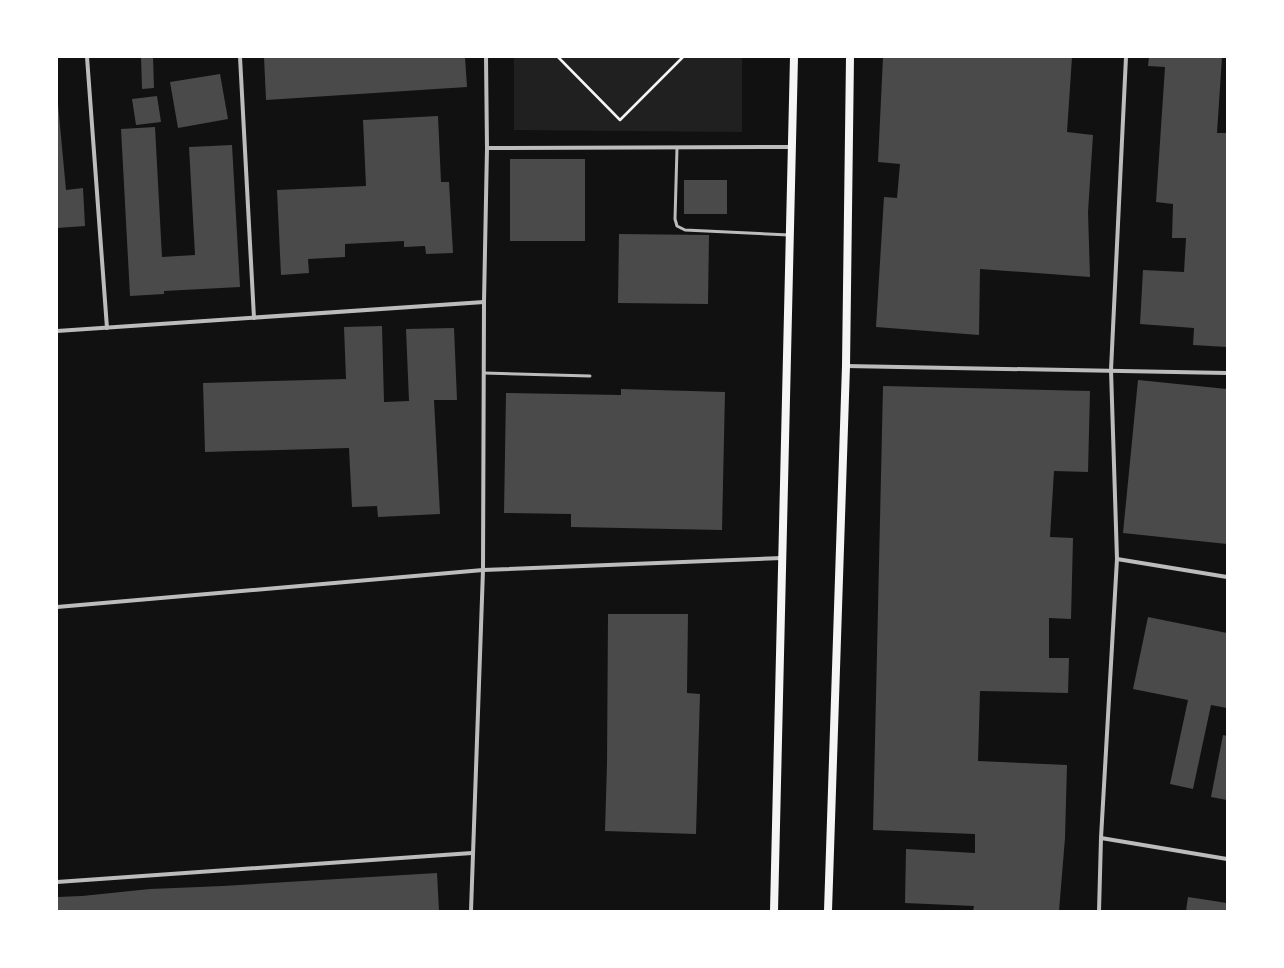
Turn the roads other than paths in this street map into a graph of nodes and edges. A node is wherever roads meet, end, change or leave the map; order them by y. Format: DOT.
graph roads {
  1 [pos="87,57"];
  2 [pos="240,57"];
  3 [pos="486,57"];
  4 [pos="794,57"];
  5 [pos="850,57"];
  6 [pos="1126,57"];
  7 [pos="793,147"];
  8 [pos="487,148"];
  9 [pos="677,148"];
  10 [pos="791,235"];
  11 [pos="484,302"];
  12 [pos="254,318"];
  13 [pos="107,328"];
  14 [pos="57,332"];
  15 [pos="846,366"];
  16 [pos="1111,370"];
  17 [pos="484,373"];
  18 [pos="1227,373"];
  19 [pos="590,376"];
  20 [pos="782,558"];
  21 [pos="1117,560"];
  22 [pos="483,570"];
  23 [pos="1227,577"];
  24 [pos="57,607"];
  25 [pos="1101,838"];
  26 [pos="472,853"];
  27 [pos="1227,859"];
  28 [pos="57,882"];
  29 [pos="471,911"];
  30 [pos="774,911"];
  31 [pos="828,911"];
  32 [pos="1098,911"];
  1 -- 13 [label="street"];
  2 -- 12 [label="street"];
  3 -- 8 [label="street"];
  4 -- 7 [label="main road"];
  5 -- 15 [label="main road"];
  6 -- 16 [label="street"];
  7 -- 9 [label="street"];
  7 -- 10 [label="main road"];
  8 -- 9 [label="street"];
  8 -- 11 [label="street"];
  9 -- 10 [label="lane"];
  10 -- 20 [label="main road"];
  11 -- 12 [label="street"];
  11 -- 17 [label="street"];
  12 -- 13 [label="street"];
  13 -- 14 [label="street"];
  15 -- 16 [label="street"];
  15 -- 31 [label="main road"];
  16 -- 18 [label="street"];
  16 -- 21 [label="street"];
  17 -- 19 [label="lane"];
  17 -- 22 [label="street"];
  20 -- 22 [label="street"];
  20 -- 30 [label="main road"];
  21 -- 23 [label="street"];
  21 -- 25 [label="street"];
  22 -- 24 [label="street"];
  22 -- 26 [label="street"];
  25 -- 27 [label="street"];
  25 -- 32 [label="street"];
  26 -- 28 [label="street"];
  26 -- 29 [label="street"];
}
